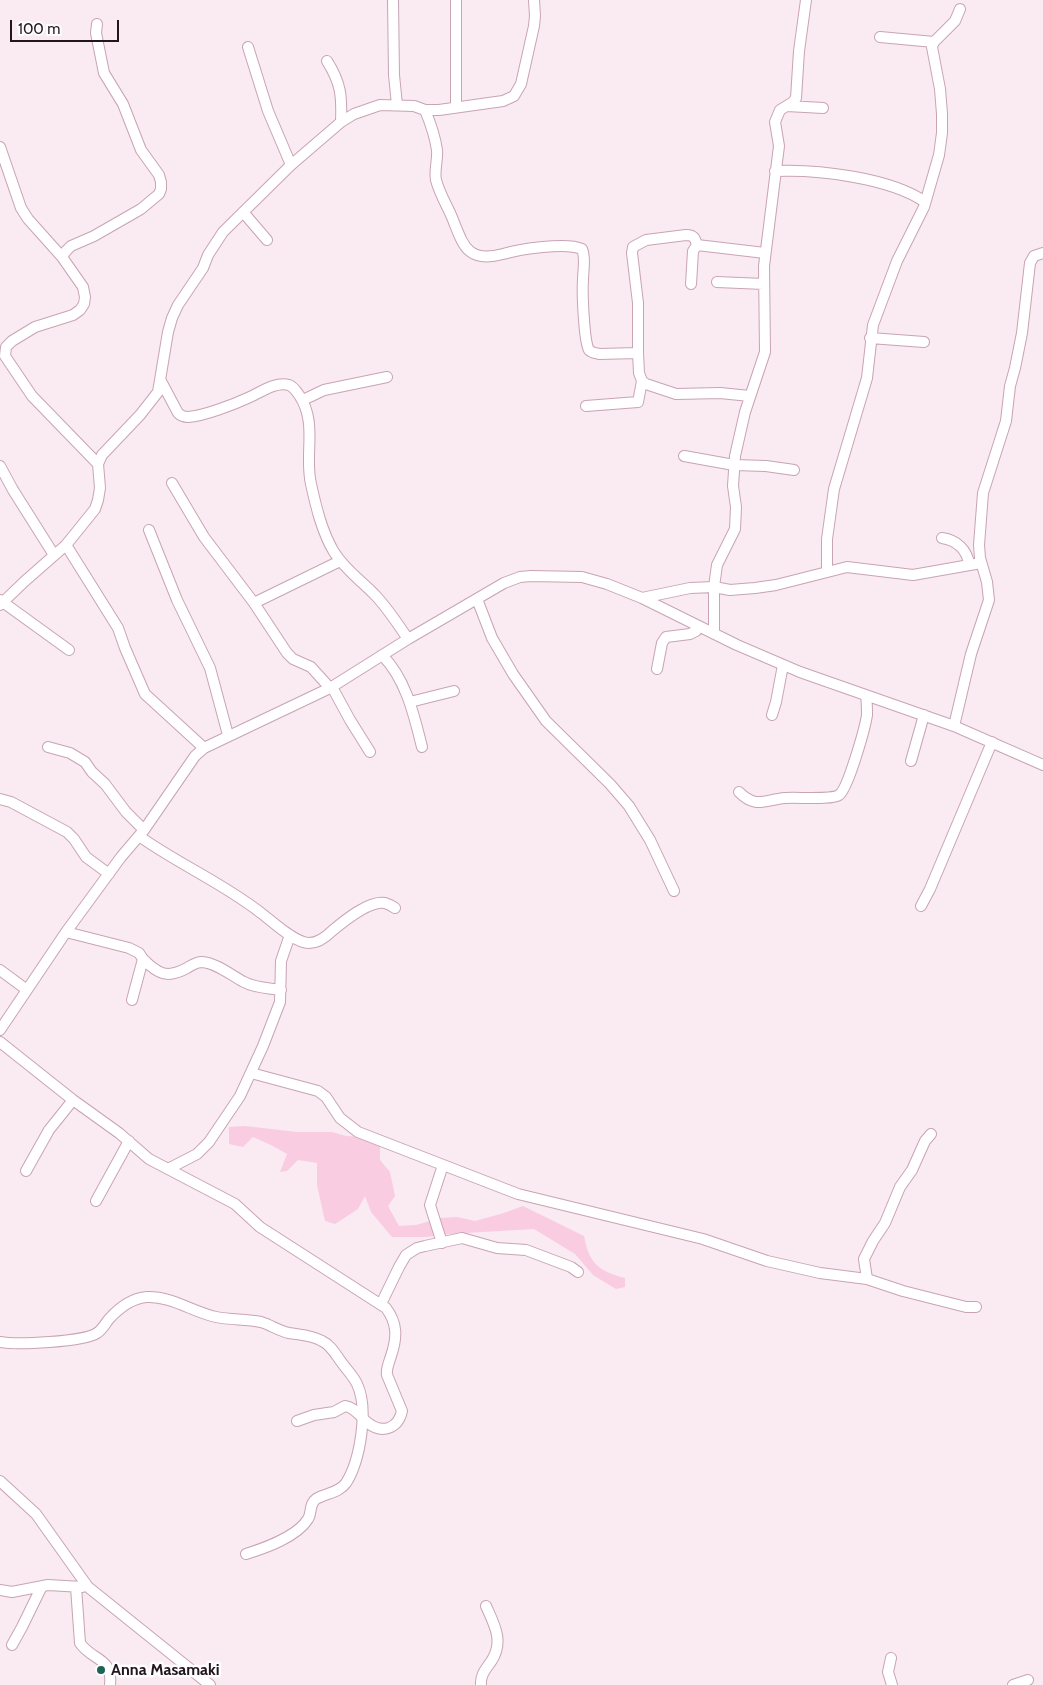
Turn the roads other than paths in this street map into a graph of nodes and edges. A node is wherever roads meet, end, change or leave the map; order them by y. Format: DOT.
graph roads {
  1 [pos="393,0"];
  2 [pos="456,0"];
  3 [pos="534,0"];
  4 [pos="806,0"];
  5 [pos="960,9"];
  6 [pos="97,24"];
  7 [pos="880,37"];
  8 [pos="934,42"];
  9 [pos="248,47"];
  10 [pos="327,61"];
  11 [pos="397,105"];
  12 [pos="786,106"];
  13 [pos="456,107"];
  14 [pos="823,108"];
  15 [pos="425,110"];
  16 [pos="341,122"];
  17 [pos="0,147"];
  18 [pos="291,165"];
  19 [pos="775,171"];
  20 [pos="925,202"];
  21 [pos="243,212"];
  22 [pos="267,240"];
  23 [pos="698,246"];
  24 [pos="1043,253"];
  25 [pos="765,254"];
  26 [pos="62,257"];
  27 [pos="718,282"];
  28 [pos="691,284"];
  29 [pos="764,284"];
  30 [pos="870,338"];
  31 [pos="924,342"];
  32 [pos="638,353"];
  33 [pos="387,377"];
  34 [pos="161,381"];
  35 [pos="642,381"];
  36 [pos="750,396"];
  37 [pos="303,400"];
  38 [pos="586,406"];
  39 [pos="684,456"];
  40 [pos="98,464"];
  41 [pos="734,465"];
  42 [pos="0,466"];
  43 [pos="794,470"];
  44 [pos="172,483"];
  45 [pos="148,530"];
  46 [pos="44,538"];
  47 [pos="942,538"];
  48 [pos="66,545"];
  49 [pos="54,555"];
  50 [pos="340,561"];
  51 [pos="46,563"];
  52 [pos="981,563"];
  53 [pos="969,564"];
  54 [pos="827,571"];
  55 [pos="714,587"];
  56 [pos="642,598"];
  57 [pos="477,599"];
  58 [pos="1,602"];
  59 [pos="254,603"];
  60 [pos="697,626"];
  61 [pos="714,634"];
  62 [pos="408,639"];
  63 [pos="69,650"];
  64 [pos="382,655"];
  65 [pos="783,665"];
  66 [pos="657,669"];
  67 [pos="331,687"];
  68 [pos="454,691"];
  69 [pos="866,696"];
  70 [pos="410,702"];
  71 [pos="772,715"];
  72 [pos="924,715"];
  73 [pos="954,726"];
  74 [pos="228,736"];
  75 [pos="992,742"];
  76 [pos="48,747"];
  77 [pos="422,747"];
  78 [pos="204,748"];
  79 [pos="370,752"];
  80 [pos="911,761"];
  81 [pos="1043,765"];
  82 [pos="739,792"];
  83 [pos="0,798"];
  84 [pos="142,833"];
  85 [pos="109,874"];
  86 [pos="674,891"];
  87 [pos="921,906"];
  88 [pos="395,908"];
  89 [pos="66,932"];
  90 [pos="290,935"];
  91 [pos="143,959"];
  92 [pos="0,970"];
  93 [pos="27,990"];
  94 [pos="282,990"];
  95 [pos="132,1000"];
  96 [pos="0,1030"];
  97 [pos="0,1042"];
  98 [pos="251,1073"];
  99 [pos="73,1100"];
  100 [pos="932,1134"];
  101 [pos="130,1142"];
  102 [pos="443,1165"];
  103 [pos="168,1169"];
  104 [pos="26,1171"];
  105 [pos="96,1201"];
  106 [pos="442,1242"];
  107 [pos="578,1272"];
  108 [pos="867,1279"];
  109 [pos="381,1304"];
  110 [pos="976,1307"];
  111 [pos="0,1342"];
  112 [pos="363,1419"];
  113 [pos="297,1421"];
  114 [pos="0,1481"];
  115 [pos="246,1554"];
  116 [pos="42,1586"];
  117 [pos="76,1587"];
  118 [pos="88,1587"];
  119 [pos="0,1590"];
  120 [pos="486,1606"];
  121 [pos="12,1645"];
  122 [pos="890,1658"];
  123 [pos="1028,1680"];
  124 [pos="110,1685"];
  125 [pos="210,1685"];
  126 [pos="481,1685"];
  127 [pos="892,1685"];
  128 [pos="1013,1685"];
  1 -- 11 [label="street"];
  2 -- 13 [label="street"];
  3 -- 13 [label="street"];
  4 -- 12 [label="street"];
  5 -- 8 [label="street"];
  6 -- 26 [label="street"];
  7 -- 8 [label="street"];
  8 -- 20 [label="street"];
  9 -- 18 [label="street"];
  10 -- 16 [label="street"];
  11 -- 15 [label="street"];
  11 -- 16 [label="street"];
  12 -- 14 [label="street"];
  12 -- 19 [label="street"];
  13 -- 15 [label="street"];
  15 -- 32 [label="street"];
  16 -- 18 [label="street"];
  17 -- 26 [label="street"];
  18 -- 21 [label="street"];
  19 -- 20 [label="street"];
  19 -- 25 [label="street"];
  20 -- 30 [label="street"];
  21 -- 22 [label="street"];
  21 -- 34 [label="street"];
  23 -- 25 [label="street"];
  23 -- 28 [label="street"];
  23 -- 32 [label="street"];
  24 -- 52 [label="street"];
  25 -- 29 [label="street"];
  26 -- 40 [label="street"];
  27 -- 29 [label="street"];
  29 -- 36 [label="street"];
  30 -- 31 [label="street"];
  30 -- 54 [label="street"];
  32 -- 35 [label="street"];
  33 -- 37 [label="street"];
  34 -- 37 [label="street"];
  34 -- 40 [label="street"];
  35 -- 36 [label="street"];
  35 -- 38 [label="street"];
  36 -- 41 [label="street"];
  37 -- 50 [label="street"];
  39 -- 41 [label="street"];
  40 -- 48 [label="street"];
  41 -- 43 [label="street"];
  41 -- 55 [label="street"];
  42 -- 46 [label="street"];
  44 -- 59 [label="street"];
  45 -- 74 [label="street"];
  46 -- 49 [label="street"];
  46 -- 51 [label="street"];
  47 -- 53 [label="street"];
  48 -- 49 [label="street"];
  48 -- 78 [label="street"];
  49 -- 51 [label="street"];
  50 -- 59 [label="street"];
  50 -- 62 [label="street"];
  51 -- 58 [label="street"];
  52 -- 53 [label="street"];
  52 -- 73 [label="street"];
  53 -- 54 [label="street"];
  54 -- 55 [label="street"];
  55 -- 56 [label="street"];
  55 -- 61 [label="street"];
  56 -- 57 [label="street"];
  56 -- 60 [label="street"];
  57 -- 62 [label="street"];
  57 -- 86 [label="street"];
  58 -- 63 [label="street"];
  59 -- 67 [label="street"];
  60 -- 61 [label="street"];
  60 -- 66 [label="street"];
  61 -- 65 [label="street"];
  62 -- 64 [label="street"];
  64 -- 67 [label="street"];
  64 -- 70 [label="street"];
  65 -- 69 [label="street"];
  65 -- 71 [label="street"];
  67 -- 74 [label="street"];
  67 -- 79 [label="street"];
  68 -- 70 [label="street"];
  69 -- 72 [label="street"];
  69 -- 82 [label="street"];
  70 -- 77 [label="street"];
  72 -- 73 [label="street"];
  72 -- 80 [label="street"];
  73 -- 75 [label="street"];
  74 -- 78 [label="street"];
  75 -- 81 [label="street"];
  75 -- 87 [label="street"];
  76 -- 84 [label="street"];
  78 -- 84 [label="street"];
  83 -- 85 [label="street"];
  84 -- 85 [label="street"];
  84 -- 90 [label="street"];
  85 -- 89 [label="street"];
  88 -- 90 [label="street"];
  89 -- 91 [label="street"];
  89 -- 93 [label="street"];
  90 -- 94 [label="street"];
  91 -- 94 [label="street"];
  91 -- 95 [label="street"];
  92 -- 93 [label="street"];
  93 -- 96 [label="street"];
  94 -- 98 [label="street"];
  97 -- 99 [label="street"];
  98 -- 102 [label="street"];
  98 -- 103 [label="street"];
  99 -- 101 [label="street"];
  99 -- 104 [label="street"];
  100 -- 108 [label="street"];
  101 -- 103 [label="street"];
  101 -- 105 [label="street"];
  102 -- 106 [label="street"];
  102 -- 108 [label="street"];
  103 -- 109 [label="street"];
  106 -- 107 [label="street"];
  106 -- 109 [label="street"];
  108 -- 110 [label="street"];
  109 -- 112 [label="street"];
  111 -- 112 [label="street"];
  112 -- 113 [label="street"];
  112 -- 115 [label="street"];
  114 -- 118 [label="street"];
  116 -- 117 [label="street"];
  116 -- 119 [label="street"];
  116 -- 121 [label="street"];
  117 -- 118 [label="street"];
  117 -- 124 [label="street"];
  118 -- 125 [label="street"];
  120 -- 126 [label="street"];
  122 -- 127 [label="street"];
  123 -- 128 [label="street"];
}
